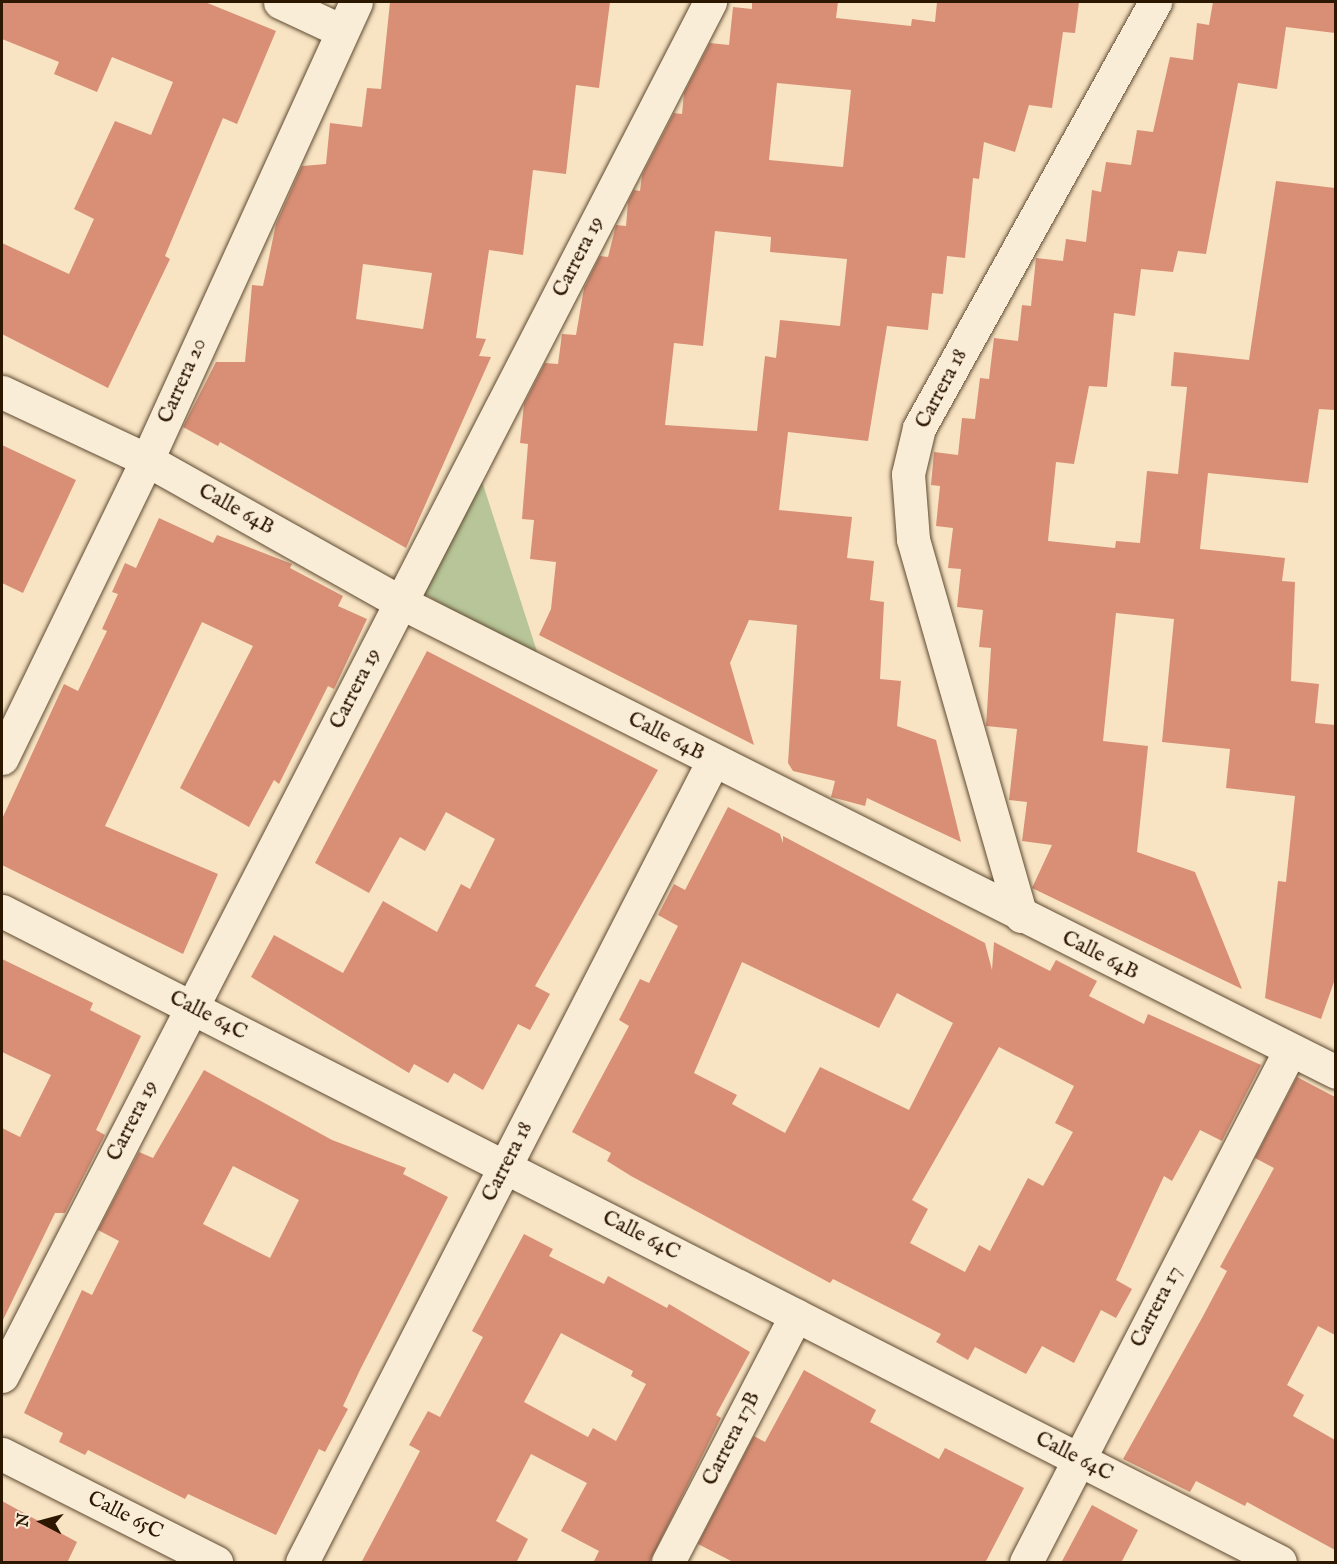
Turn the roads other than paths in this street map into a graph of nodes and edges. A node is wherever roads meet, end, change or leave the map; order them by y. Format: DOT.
graph roads {
  1 [pos="280,2"];
  2 [pos="356,2"];
  3 [pos="710,2"];
  4 [pos="1155,2"];
  5 [pos="342,31"];
  6 [pos="2,392"];
  7 [pos="147,460"];
  8 [pos="400,602"];
  9 [pos="2,758"];
  10 [pos="713,761"];
  11 [pos="2,911"];
  12 [pos="1021,916"];
  13 [pos="191,1007"];
  14 [pos="1289,1052"];
  15 [pos="1335,1072"];
  16 [pos="505,1167"];
  17 [pos="796,1315"];
  18 [pos="2,1376"];
  19 [pos="2,1454"];
  20 [pos="1079,1460"];
  21 [pos="216,1563"];
  22 [pos="302,1563"];
  23 [pos="668,1563"];
  24 [pos="1026,1563"];
  25 [pos="1280,1563"];
  1 -- 5 [label="street"];
  2 -- 5 [label="street, Carrera 20"];
  3 -- 8 [label="street, Carrera 19"];
  4 -- 12 [label="street, Carrera 18"];
  5 -- 7 [label="street, Carrera 20"];
  6 -- 7 [label="street, Calle 64B"];
  7 -- 8 [label="street, Calle 64B"];
  7 -- 9 [label="street, Carrera 20"];
  8 -- 10 [label="street, Calle 64B"];
  8 -- 13 [label="street, Carrera 19"];
  10 -- 12 [label="street, Calle 64B"];
  10 -- 16 [label="street, Carrera 18"];
  11 -- 13 [label="street, Calle 64C"];
  12 -- 14 [label="street, Calle 64B"];
  13 -- 16 [label="street, Calle 64C"];
  13 -- 18 [label="street, Carrera 19"];
  14 -- 15 [label="street, Calle 64B"];
  14 -- 20 [label="street, Carrera 17"];
  16 -- 17 [label="street, Calle 64C"];
  16 -- 22 [label="street, Carrera 18"];
  17 -- 20 [label="street, Calle 64C"];
  17 -- 23 [label="street, Carrera 17B"];
  19 -- 21 [label="street, Calle 65C"];
  20 -- 24 [label="street, Carrera 17"];
  20 -- 25 [label="street, Calle 64C"];
}
